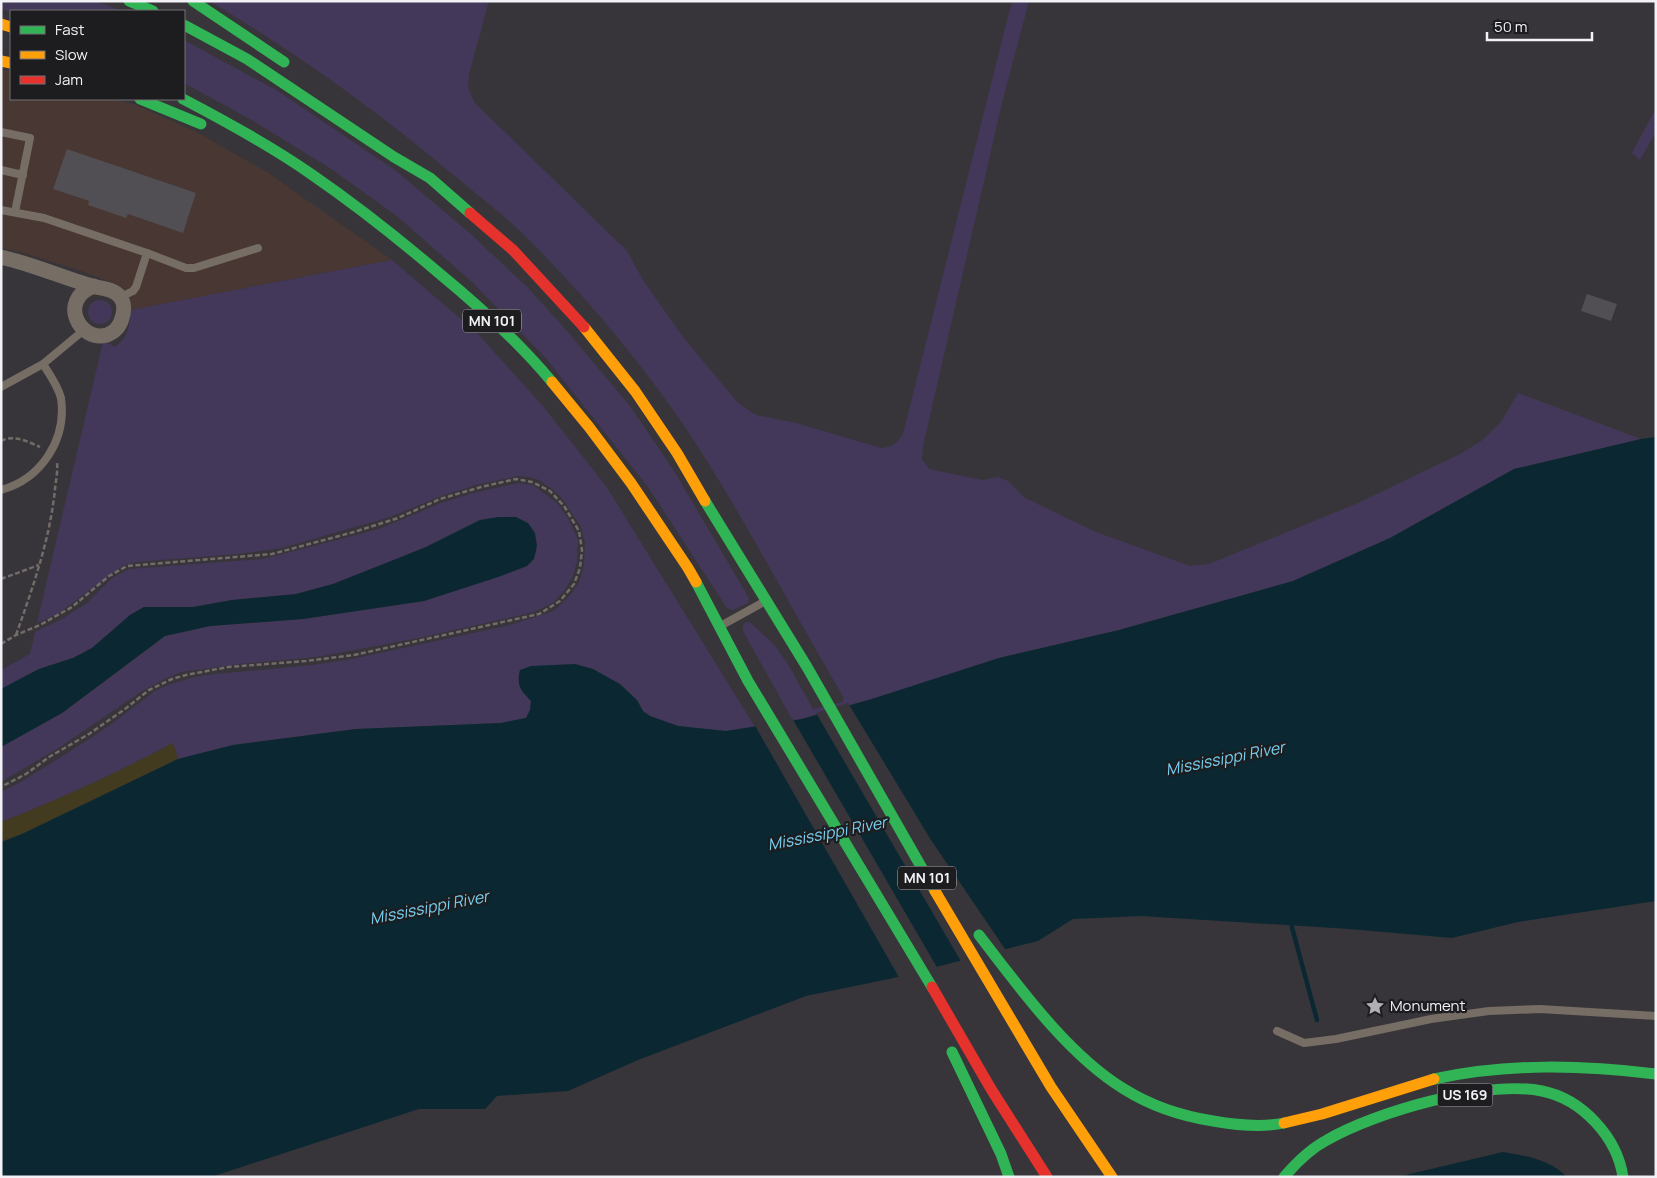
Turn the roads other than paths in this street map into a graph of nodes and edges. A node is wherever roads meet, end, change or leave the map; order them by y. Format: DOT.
graph roads {
  1 [pos="129,1"];
  2 [pos="193,1"];
  3 [pos="151,10"];
  4 [pos="185,26"];
  5 [pos="294,70"];
  6 [pos="143,100"];
  7 [pos="184,100"];
  8 [pos="368,127"];
  9 [pos="1,132"];
  10 [pos="215,132"];
  11 [pos="258,153"];
  12 [pos="394,157"];
  13 [pos="1,170"];
  14 [pos="23,174"];
  15 [pos="1,210"];
  16 [pos="15,212"];
  17 [pos="392,233"];
  18 [pos="258,248"];
  19 [pos="147,254"];
  20 [pos="1,257"];
  21 [pos="94,286"];
  22 [pos="121,297"];
  23 [pos="84,330"];
  24 [pos="43,364"];
  25 [pos="1,387"];
  26 [pos="1,490"];
  27 [pos="766,601"];
  28 [pos="719,626"];
  29 [pos="904,839"];
  30 [pos="959,910"];
  31 [pos="895,925"];
  32 [pos="971,925"];
  33 [pos="1656,1016"];
  34 [pos="940,1024"];
  35 [pos="1276,1031"];
  36 [pos="948,1042"];
  37 [pos="1656,1074"];
  38 [pos="1010,1177"];
  39 [pos="1047,1177"];
  40 [pos="1112,1177"];
  41 [pos="1284,1177"];
  42 [pos="1623,1177"];
  1 -- 3 [label="highway"];
  2 -- 5 [label="highway"];
  4 -- 12 [label="highway, MN 101"];
  6 -- 10 [label="highway"];
  7 -- 17 [label="highway, MN 101"];
  8 -- 12 [label="highway"];
  9 -- 14 [label="lane"];
  11 -- 17 [label="highway"];
  12 -- 27 [label="highway, MN 101"];
  13 -- 14 [label="lane"];
  14 -- 16 [label="lane"];
  15 -- 16 [label="lane"];
  16 -- 19 [label="lane"];
  17 -- 28 [label="highway, MN 101"];
  18 -- 19 [label="lane"];
  19 -- 22 [label="lane"];
  20 -- 21 [label="street"];
  21 -- 22 [label="street"];
  21 -- 23 [label="street"];
  22 -- 23 [label="street"];
  23 -- 24 [label="lane"];
  24 -- 25 [label="lane"];
  24 -- 26 [label="lane"];
  27 -- 28 [label="lane"];
  27 -- 29 [label="highway, MN 101"];
  28 -- 31 [label="highway, MN 101"];
  29 -- 30 [label="highway"];
  29 -- 40 [label="highway, MN 101"];
  31 -- 34 [label="highway"];
  31 -- 39 [label="highway, MN 101"];
  32 -- 37 [label="highway"];
  33 -- 35 [label="lane"];
  36 -- 38 [label="highway"];
  41 -- 42 [label="highway, US 169"];
}
